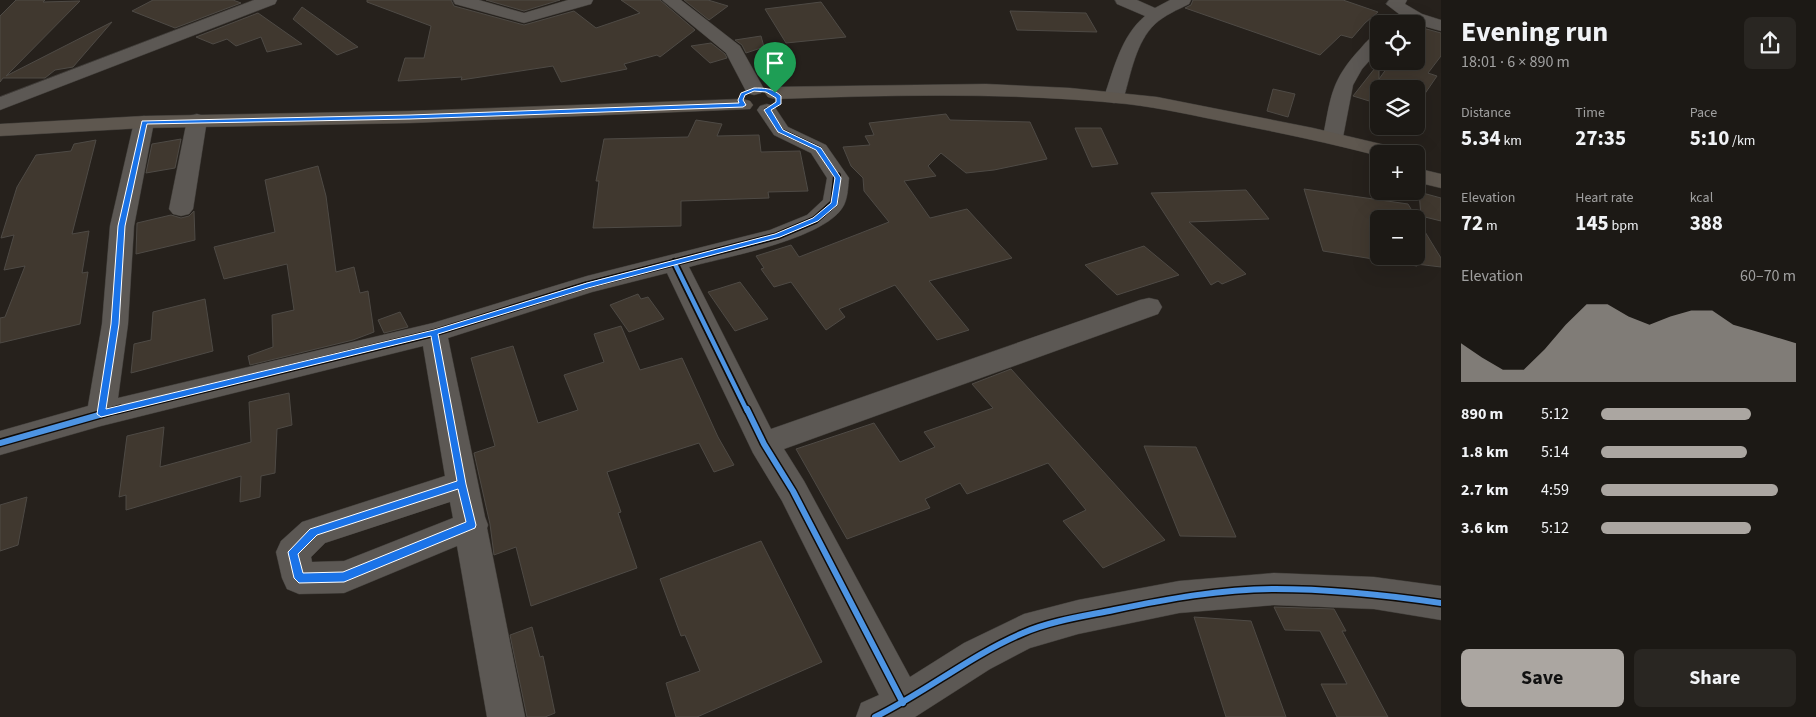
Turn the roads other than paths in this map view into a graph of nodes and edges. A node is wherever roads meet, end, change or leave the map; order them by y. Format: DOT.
graph roads {
  1 [pos="266,0"];
  2 [pos="461,0"];
  3 [pos="586,0"];
  4 [pos="1123,0"];
  5 [pos="1183,0"];
  6 [pos="1399,0"];
  7 [pos="682,3"];
  8 [pos="1157,15"];
  9 [pos="1404,15"];
  10 [pos="1425,24"];
  11 [pos="1441,26"];
  12 [pos="1370,49"];
  13 [pos="747,96"];
  14 [pos="1114,97"];
  15 [pos="772,103"];
  16 [pos="0,104"];
  17 [pos="0,116"];
  18 [pos="197,120"];
  19 [pos="144,122"];
  20 [pos="0,130"];
  21 [pos="1333,137"];
  22 [pos="1370,147"];
  23 [pos="1425,162"];
  24 [pos="1370,163"];
  25 [pos="1441,166"];
  26 [pos="1425,177"];
  27 [pos="1441,181"];
  28 [pos="181,209"];
  29 [pos="674,262"];
  30 [pos="1149,306"];
  31 [pos="434,333"];
  32 [pos="101,414"];
  33 [pos="0,442"];
  34 [pos="764,444"];
  35 [pos="462,484"];
  36 [pos="472,525"];
  37 [pos="1441,604"];
  38 [pos="889,710"];
  39 [pos="506,717"];
  1 -- 16 [label="street"];
  2 -- 3 [label="street"];
  4 -- 8 [label="street"];
  5 -- 8 [label="street"];
  6 -- 9 [label="street"];
  7 -- 13 [label="street"];
  8 -- 14 [label="street"];
  10 -- 11 [label="street"];
  12 -- 21 [label="street"];
  13 -- 15 [label="main road"];
  13 -- 17 [label="main road"];
  13 -- 18 [label="main road"];
  14 -- 15 [label="main road"];
  14 -- 21 [label="main road"];
  15 -- 24 [label="main road"];
  15 -- 29 [label="street"];
  18 -- 19 [label="main road"];
  18 -- 28 [label="street"];
  19 -- 20 [label="main road"];
  19 -- 32 [label="street"];
  21 -- 22 [label="main road"];
  23 -- 25 [label="main road"];
  26 -- 27 [label="main road"];
  29 -- 31 [label="street"];
  29 -- 34 [label="street"];
  30 -- 34 [label="street"];
  31 -- 32 [label="street"];
  31 -- 35 [label="street"];
  32 -- 33 [label="street"];
  34 -- 38 [label="street"];
  35 -- 36 [label="street"];
  35 -- 36 [label="street"];
  36 -- 39 [label="street"];
  37 -- 38 [label="street"];
}
